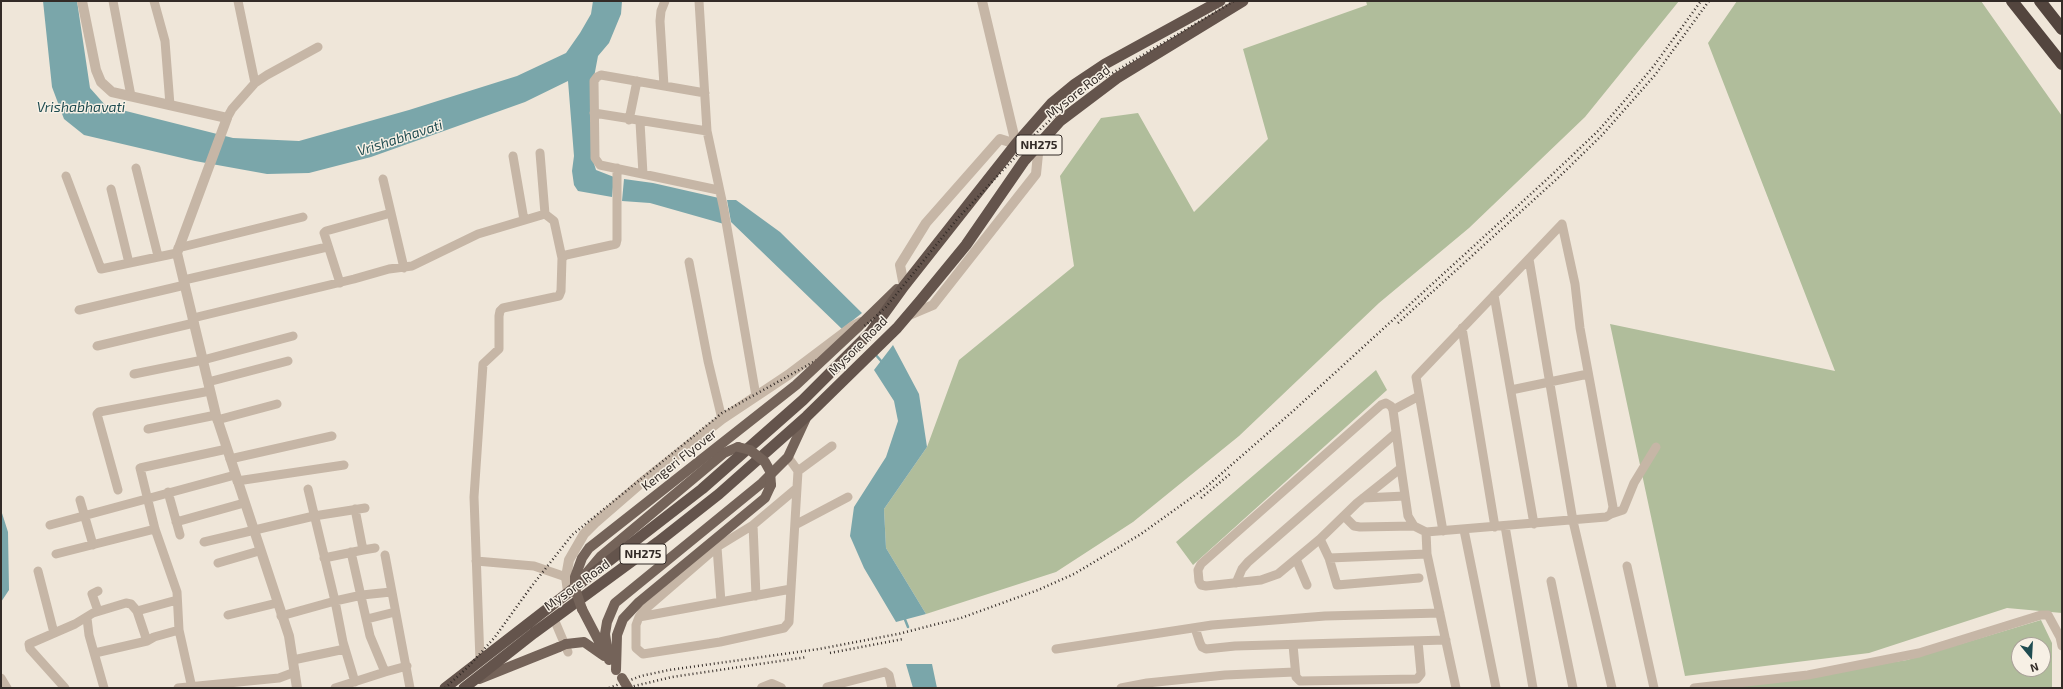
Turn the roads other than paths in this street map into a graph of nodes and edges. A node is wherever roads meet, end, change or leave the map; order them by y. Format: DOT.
graph roads {
  1 [pos="82,1"];
  2 [pos="114,1"];
  3 [pos="154,1"];
  4 [pos="238,1"];
  5 [pos="665,1"];
  6 [pos="699,1"];
  7 [pos="982,1"];
  8 [pos="1220,1"];
  9 [pos="1243,1"];
  10 [pos="2012,1"];
  11 [pos="2040,1"];
  12 [pos="2062,29"];
  13 [pos="318,48"];
  14 [pos="2062,64"];
  15 [pos="637,81"];
  16 [pos="255,83"];
  17 [pos="664,86"];
  18 [pos="704,93"];
  19 [pos="130,96"];
  20 [pos="170,105"];
  21 [pos="594,113"];
  22 [pos="226,120"];
  23 [pos="629,120"];
  24 [pos="640,122"];
  25 [pos="707,131"];
  26 [pos="1016,144"];
  27 [pos="1039,144"];
  28 [pos="540,153"];
  29 [pos="513,156"];
  30 [pos="136,168"];
  31 [pos="617,172"];
  32 [pos="643,174"];
  33 [pos="66,176"];
  34 [pos="383,179"];
  35 [pos="111,189"];
  36 [pos="718,190"];
  37 [pos="391,213"];
  38 [pos="545,214"];
  39 [pos="303,217"];
  40 [pos="524,220"];
  41 [pos="327,247"];
  42 [pos="178,250"];
  43 [pos="158,256"];
  44 [pos="562,258"];
  45 [pos="1529,259"];
  46 [pos="689,262"];
  47 [pos="129,263"];
  48 [pos="404,268"];
  49 [pos="184,283"];
  50 [pos="340,283"];
  51 [pos="904,286"];
  52 [pos="1494,295"];
  53 [pos="79,310"];
  54 [pos="907,316"];
  55 [pos="866,320"];
  56 [pos="193,321"];
  57 [pos="1462,328"];
  58 [pos="293,336"];
  59 [pos="97,346"];
  60 [pos="203,360"];
  61 [pos="288,361"];
  62 [pos="134,374"];
  63 [pos="1588,374"];
  64 [pos="1550,382"];
  65 [pos="209,387"];
  66 [pos="1511,390"];
  67 [pos="756,396"];
  68 [pos="1419,396"];
  69 [pos="277,404"];
  70 [pos="1394,410"];
  71 [pos="807,416"];
  72 [pos="217,418"];
  73 [pos="722,420"];
  74 [pos="148,428"];
  75 [pos="1396,433"];
  76 [pos="332,436"];
  77 [pos="832,446"];
  78 [pos="1656,447"];
  79 [pos="228,454"];
  80 [pos="788,457"];
  81 [pos="344,465"];
  82 [pos="1401,468"];
  83 [pos="798,471"];
  84 [pos="236,478"];
  85 [pos="797,488"];
  86 [pos="308,489"];
  87 [pos="118,490"];
  88 [pos="168,492"];
  89 [pos="1405,496"];
  90 [pos="848,497"];
  91 [pos="147,498"];
  92 [pos="1363,498"];
  93 [pos="80,500"];
  94 [pos="244,503"];
  95 [pos="365,508"];
  96 [pos="355,509"];
  97 [pos="1611,514"];
  98 [pos="84,516"];
  99 [pos="314,516"];
  100 [pos="1344,516"];
  101 [pos="1573,521"];
  102 [pos="176,522"];
  103 [pos="1534,524"];
  104 [pos="50,525"];
  105 [pos="753,525"];
  106 [pos="795,525"];
  107 [pos="1414,526"];
  108 [pos="1505,526"];
  109 [pos="1495,527"];
  110 [pos="155,529"];
  111 [pos="252,529"];
  112 [pos="1464,530"];
  113 [pos="1443,531"];
  114 [pos="1426,532"];
  115 [pos="180,535"];
  116 [pos="1320,539"];
  117 [pos="204,542"];
  118 [pos="93,545"];
  119 [pos="717,547"];
  120 [pos="375,548"];
  121 [pos="363,550"];
  122 [pos="259,551"];
  123 [pos="351,552"];
  124 [pos="56,554"];
  125 [pos="1427,554"];
  126 [pos="385,555"];
  127 [pos="324,558"];
  128 [pos="1329,558"];
  129 [pos="1296,559"];
  130 [pos="476,561"];
  131 [pos="218,563"];
  132 [pos="1627,566"];
  133 [pos="38,571"];
  134 [pos="566,577"];
  135 [pos="1419,578"];
  136 [pos="1552,581"];
  137 [pos="578,583"];
  138 [pos="1236,583"];
  139 [pos="1307,585"];
  140 [pos="791,589"];
  141 [pos="98,591"];
  142 [pos="568,591"];
  143 [pos="391,592"];
  144 [pos="362,595"];
  145 [pos="756,596"];
  146 [pos="177,600"];
  147 [pos="335,601"];
  148 [pos="721,602"];
  149 [pos="277,603"];
  150 [pos="98,611"];
  151 [pos="138,611"];
  152 [pos="395,612"];
  153 [pos="1440,613"];
  154 [pos="228,616"];
  155 [pos="281,616"];
  156 [pos="639,617"];
  157 [pos="87,618"];
  158 [pos="367,619"];
  159 [pos="554,619"];
  160 [pos="530,628"];
  161 [pos="1195,628"];
  162 [pos="179,630"];
  163 [pos="54,633"];
  164 [pos="601,635"];
  165 [pos="1446,640"];
  166 [pos="147,641"];
  167 [pos="1418,641"];
  168 [pos="1293,645"];
  169 [pos="2062,646"];
  170 [pos="345,649"];
  171 [pos="1056,650"];
  172 [pos="568,652"];
  173 [pos="95,653"];
  174 [pos="293,660"];
  175 [pos="480,660"];
  176 [pos="609,660"];
  177 [pos="407,666"];
  178 [pos="295,672"];
  179 [pos="385,672"];
  180 [pos="1295,672"];
  181 [pos="619,674"];
  182 [pos="1,678"];
  183 [pos="355,682"];
  184 [pos="468,685"];
  185 [pos="229,686"];
  186 [pos="192,687"];
  187 [pos="826,687"];
  188 [pos="7,688"];
  189 [pos="64,688"];
  190 [pos="104,688"];
  191 [pos="178,688"];
  192 [pos="297,688"];
  193 [pos="335,688"];
  194 [pos="410,688"];
  195 [pos="444,688"];
  196 [pos="628,688"];
  197 [pos="762,688"];
  198 [pos="781,688"];
  199 [pos="892,688"];
  200 [pos="1121,688"];
  201 [pos="1456,688"];
  202 [pos="1496,688"];
  203 [pos="1533,688"];
  204 [pos="1573,688"];
  205 [pos="1612,688"];
  206 [pos="1654,688"];
  207 [pos="1694,688"];
  1 -- 19 [label="street"];
  2 -- 19 [label="street"];
  3 -- 20 [label="street"];
  4 -- 16 [label="street"];
  5 -- 17 [label="street"];
  6 -- 18 [label="street"];
  7 -- 26 [label="street"];
  8 -- 26 [label="highway, Mysore Road / NH275"];
  9 -- 27 [label="highway, Mysore Road / NH275"];
  10 -- 14 [label="highway"];
  11 -- 12 [label="highway"];
  13 -- 16 [label="street"];
  15 -- 17 [label="street"];
  15 -- 21 [label="street"];
  15 -- 23 [label="street"];
  16 -- 22 [label="street"];
  17 -- 18 [label="street"];
  18 -- 25 [label="street"];
  19 -- 20 [label="street"];
  20 -- 22 [label="street"];
  21 -- 23 [label="street"];
  21 -- 31 [label="street"];
  22 -- 42 [label="street"];
  23 -- 24 [label="street"];
  24 -- 25 [label="street"];
  24 -- 32 [label="street"];
  25 -- 36 [label="street"];
  26 -- 51 [label="highway, Mysore Road / NH275"];
  26 -- 51 [label="street"];
  27 -- 54 [label="highway, Mysore Road / NH275"];
  27 -- 54 [label="street"];
  28 -- 38 [label="street"];
  29 -- 40 [label="street"];
  30 -- 43 [label="street"];
  31 -- 32 [label="street"];
  31 -- 44 [label="street"];
  32 -- 36 [label="street"];
  33 -- 47 [label="street"];
  34 -- 37 [label="street"];
  35 -- 47 [label="street"];
  36 -- 67 [label="street"];
  37 -- 41 [label="street"];
  37 -- 48 [label="street"];
  38 -- 40 [label="street"];
  38 -- 44 [label="street"];
  39 -- 42 [label="street"];
  40 -- 48 [label="street"];
  41 -- 49 [label="street"];
  41 -- 50 [label="street"];
  42 -- 43 [label="street"];
  42 -- 49 [label="street"];
  43 -- 47 [label="street"];
  44 -- 130 [label="street"];
  45 -- 52 [label="street"];
  45 -- 63 [label="street"];
  45 -- 64 [label="street"];
  46 -- 73 [label="street"];
  48 -- 50 [label="street"];
  49 -- 53 [label="street"];
  49 -- 56 [label="street"];
  50 -- 56 [label="street"];
  51 -- 55 [label="main road, Kengeri Flyover"];
  51 -- 137 [label="highway, Mysore Road / NH275"];
  52 -- 57 [label="street"];
  52 -- 66 [label="street"];
  54 -- 71 [label="highway, Mysore Road / NH275"];
  55 -- 67 [label="street"];
  55 -- 164 [label="main road, Kengeri Flyover, bridge"];
  56 -- 59 [label="street"];
  56 -- 60 [label="street"];
  57 -- 68 [label="street"];
  57 -- 109 [label="street"];
  58 -- 60 [label="street"];
  60 -- 62 [label="street"];
  60 -- 65 [label="street"];
  61 -- 65 [label="street"];
  63 -- 64 [label="street"];
  63 -- 97 [label="street"];
  64 -- 66 [label="street"];
  64 -- 101 [label="street"];
  65 -- 72 [label="street"];
  65 -- 87 [label="street"];
  66 -- 103 [label="street"];
  67 -- 73 [label="street"];
  68 -- 70 [label="street"];
  68 -- 113 [label="street"];
  69 -- 72 [label="street"];
  70 -- 75 [label="street"];
  70 -- 138 [label="street"];
  71 -- 80 [label="main road"];
  71 -- 159 [label="highway, Mysore Road / NH275"];
  72 -- 74 [label="street"];
  72 -- 79 [label="street"];
  73 -- 134 [label="street"];
  75 -- 82 [label="street"];
  75 -- 138 [label="street"];
  76 -- 79 [label="street"];
  77 -- 83 [label="street"];
  78 -- 97 [label="street"];
  79 -- 84 [label="street"];
  79 -- 91 [label="street"];
  80 -- 83 [label="street"];
  80 -- 164 [label="main road"];
  81 -- 84 [label="street"];
  82 -- 89 [label="street"];
  82 -- 92 [label="street"];
  83 -- 85 [label="street"];
  84 -- 88 [label="street"];
  84 -- 94 [label="street"];
  85 -- 105 [label="street"];
  85 -- 106 [label="street"];
  86 -- 99 [label="street"];
  88 -- 91 [label="street"];
  88 -- 102 [label="street"];
  89 -- 92 [label="street"];
  89 -- 107 [label="street"];
  90 -- 106 [label="street"];
  91 -- 98 [label="street"];
  91 -- 110 [label="street"];
  92 -- 100 [label="street"];
  93 -- 98 [label="street"];
  94 -- 102 [label="street"];
  94 -- 111 [label="street"];
  95 -- 96 [label="street"];
  96 -- 99 [label="street"];
  96 -- 121 [label="street"];
  97 -- 101 [label="street"];
  98 -- 104 [label="street"];
  98 -- 118 [label="street"];
  99 -- 111 [label="street"];
  99 -- 127 [label="street"];
  100 -- 107 [label="street"];
  100 -- 116 [label="street"];
  101 -- 103 [label="street"];
  101 -- 205 [label="street"];
  102 -- 115 [label="street"];
  103 -- 108 [label="street"];
  105 -- 119 [label="street"];
  105 -- 145 [label="street"];
  106 -- 140 [label="street"];
  107 -- 114 [label="street"];
  108 -- 109 [label="street"];
  108 -- 203 [label="street"];
  109 -- 112 [label="street"];
  110 -- 118 [label="street"];
  110 -- 146 [label="street"];
  111 -- 117 [label="street"];
  111 -- 122 [label="street"];
  112 -- 113 [label="street"];
  112 -- 202 [label="street"];
  113 -- 114 [label="street"];
  114 -- 125 [label="street"];
  116 -- 128 [label="street"];
  116 -- 129 [label="street"];
  118 -- 124 [label="street"];
  119 -- 148 [label="street"];
  119 -- 156 [label="street"];
  120 -- 121 [label="street"];
  121 -- 123 [label="street"];
  122 -- 131 [label="street"];
  122 -- 149 [label="street"];
  123 -- 127 [label="street"];
  123 -- 144 [label="street"];
  125 -- 128 [label="street"];
  125 -- 153 [label="street"];
  126 -- 143 [label="street"];
  127 -- 147 [label="street"];
  128 -- 135 [label="street"];
  129 -- 138 [label="street"];
  129 -- 139 [label="street"];
  130 -- 134 [label="street"];
  130 -- 175 [label="street"];
  132 -- 206 [label="street"];
  133 -- 163 [label="street"];
  134 -- 142 [label="street"];
  136 -- 204 [label="street"];
  137 -- 142 [label="highway, Mysore Road / NH275"];
  137 -- 181 [label="main road, Kengeri Flyover, bridge"];
  140 -- 145 [label="street"];
  140 -- 156 [label="street"];
  141 -- 150 [label="street"];
  142 -- 160 [label="highway, Mysore Road / NH275"];
  143 -- 144 [label="street"];
  143 -- 152 [label="street"];
  144 -- 147 [label="street"];
  144 -- 158 [label="street"];
  145 -- 148 [label="street"];
  146 -- 151 [label="street"];
  146 -- 162 [label="street"];
  147 -- 155 [label="street"];
  147 -- 170 [label="street"];
  148 -- 156 [label="street"];
  149 -- 154 [label="street"];
  149 -- 155 [label="street"];
  150 -- 151 [label="street"];
  150 -- 157 [label="street"];
  151 -- 166 [label="street"];
  152 -- 158 [label="street"];
  152 -- 177 [label="street"];
  153 -- 161 [label="street"];
  153 -- 165 [label="street"];
  155 -- 174 [label="street"];
  157 -- 163 [label="street"];
  157 -- 173 [label="street"];
  158 -- 179 [label="street"];
  159 -- 160 [label="highway, Mysore Road / NH275"];
  159 -- 172 [label="street"];
  160 -- 175 [label="highway, Mysore Road / NH275"];
  160 -- 184 [label="highway, Mysore Road / NH275"];
  161 -- 168 [label="street"];
  161 -- 171 [label="street"];
  162 -- 166 [label="street"];
  162 -- 186 [label="street"];
  163 -- 189 [label="street"];
  164 -- 176 [label="main road"];
  165 -- 167 [label="street"];
  165 -- 201 [label="street"];
  166 -- 173 [label="street"];
  167 -- 168 [label="street"];
  167 -- 180 [label="street"];
  168 -- 180 [label="street"];
  169 -- 207 [label="street"];
  170 -- 174 [label="street"];
  170 -- 183 [label="street"];
  173 -- 190 [label="street"];
  174 -- 178 [label="street"];
  175 -- 195 [label="highway, Mysore Road / NH275"];
  176 -- 181 [label="main road"];
  176 -- 184 [label="main road, bridge"];
  177 -- 179 [label="street"];
  177 -- 194 [label="street"];
  178 -- 185 [label="street"];
  178 -- 192 [label="street"];
  179 -- 183 [label="street"];
  180 -- 200 [label="street"];
  181 -- 196 [label="main road, bridge"];
  182 -- 188 [label="street"];
  183 -- 193 [label="street"];
  185 -- 186 [label="street"];
  186 -- 191 [label="street"];
  187 -- 199 [label="street"];
  197 -- 198 [label="street"];
}
